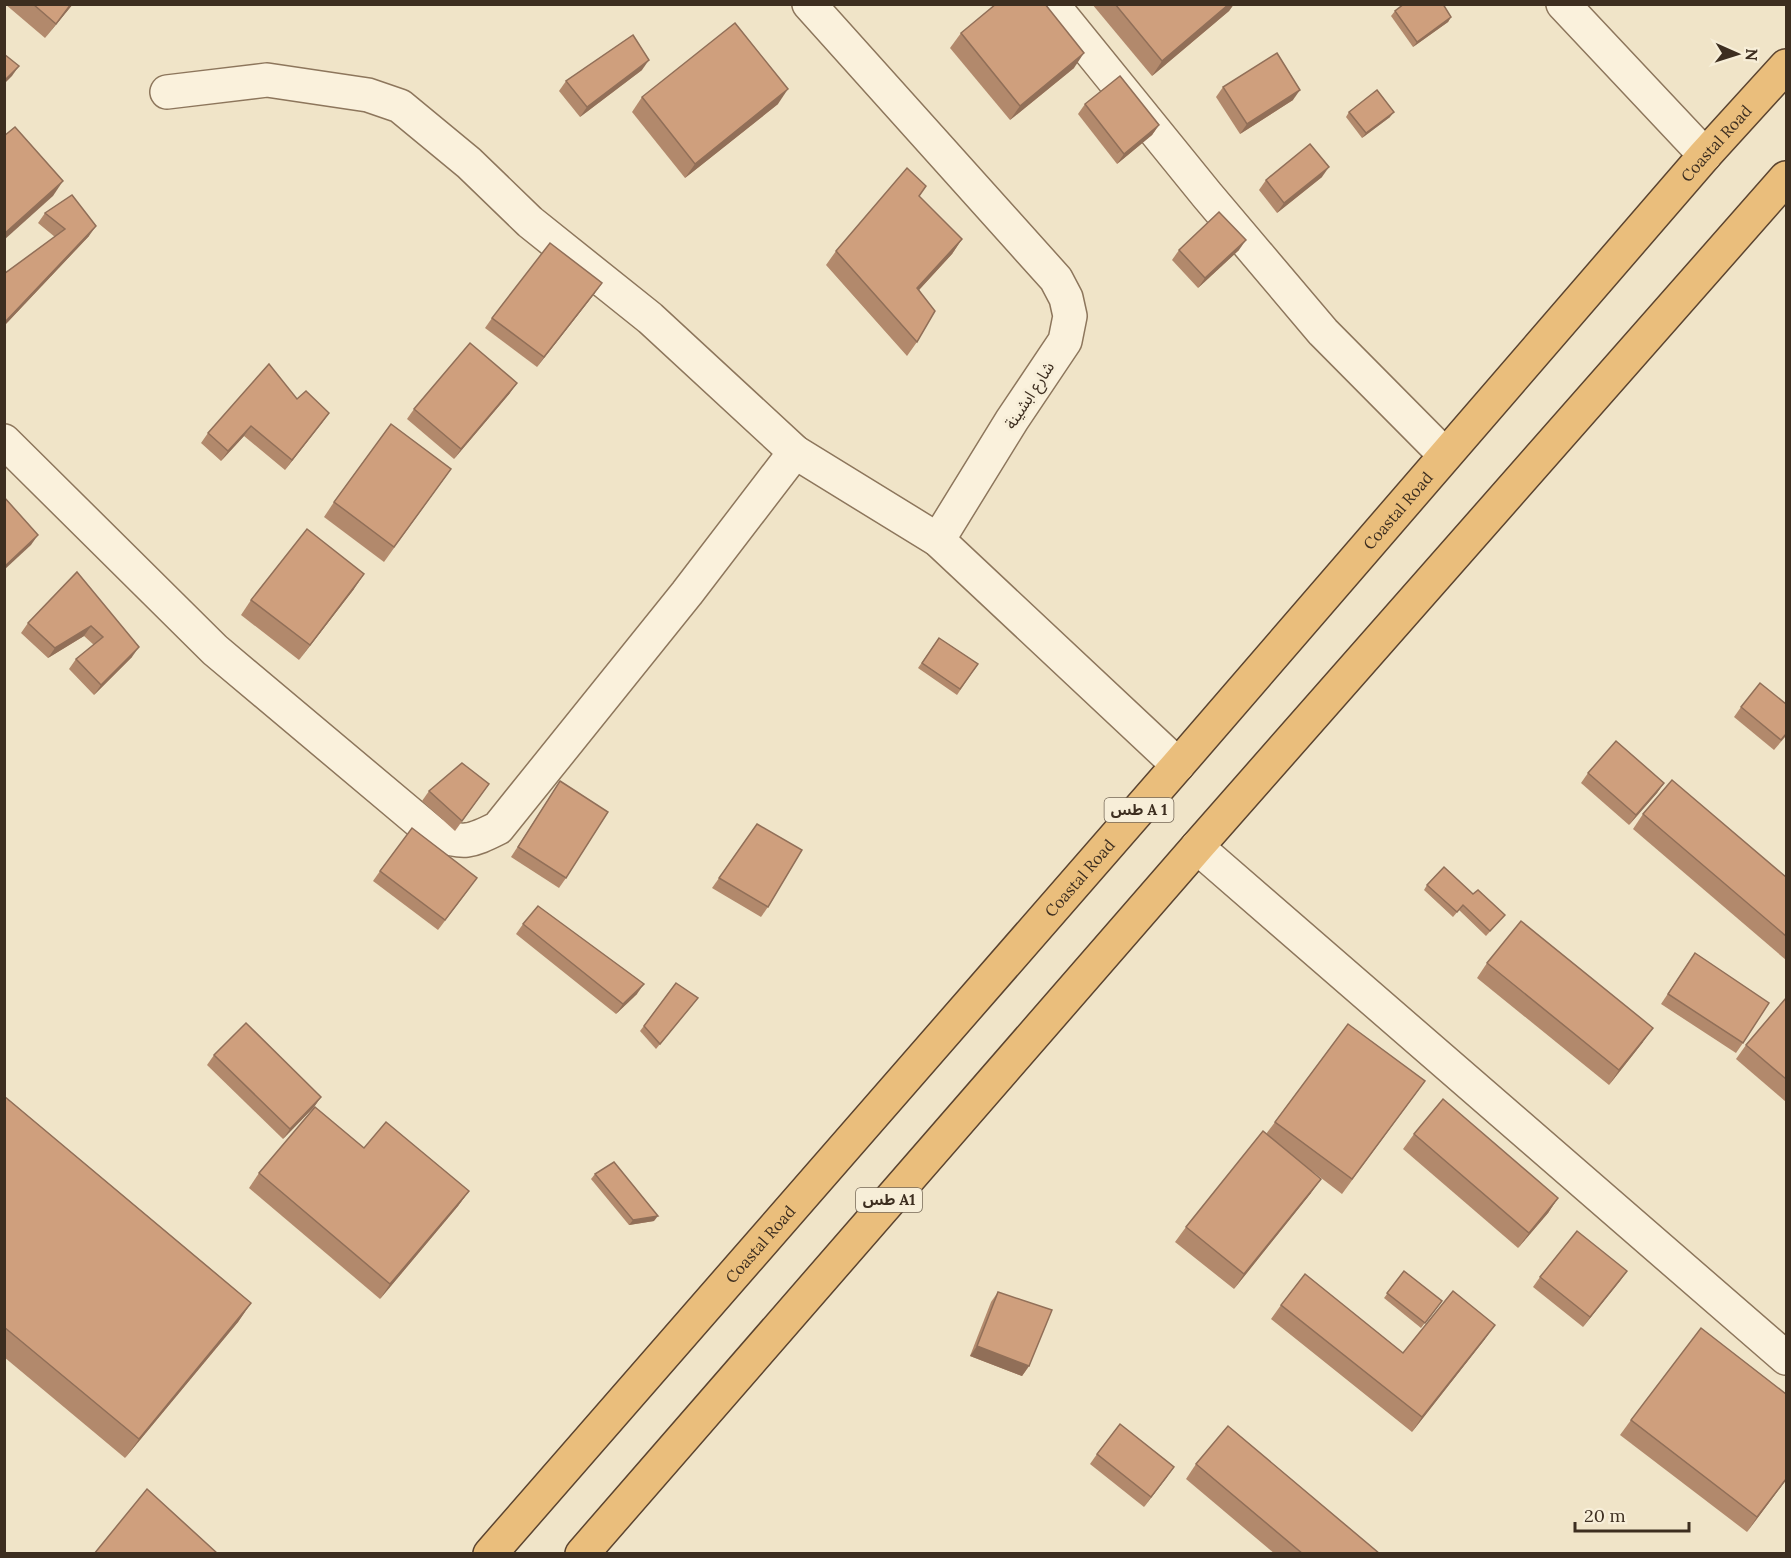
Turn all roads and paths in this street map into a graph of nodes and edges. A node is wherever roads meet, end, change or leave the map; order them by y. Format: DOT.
graph roads {
  1 [pos="809,4"];
  2 [pos="1052,4"];
  3 [pos="1563,4"];
  4 [pos="1786,66"];
  5 [pos="166,92"];
  6 [pos="1704,155"];
  7 [pos="1786,178"];
  8 [pos="4,441"];
  9 [pos="795,452"];
  10 [pos="1445,455"];
  11 [pos="938,540"];
  12 [pos="1178,765"];
  13 [pos="1197,847"];
  14 [pos="1786,1358"];
  15 [pos="490,1554"];
  16 [pos="582,1554"];
  1 -- 11 [label="street, شارع ابشينة"];
  2 -- 10 [label="street"];
  3 -- 6 [label="street"];
  4 -- 6 [label="highway, Coastal Road / طس A 1"];
  5 -- 9 [label="street"];
  6 -- 10 [label="highway, Coastal Road / طس A 1"];
  7 -- 13 [label="highway"];
  8 -- 9 [label="street"];
  9 -- 11 [label="street"];
  10 -- 12 [label="highway, Coastal Road / طس A 1"];
  11 -- 12 [label="street"];
  12 -- 15 [label="highway, Coastal Road / طس A 1"];
  13 -- 14 [label="street"];
  13 -- 16 [label="highway, طس A1"];
}
